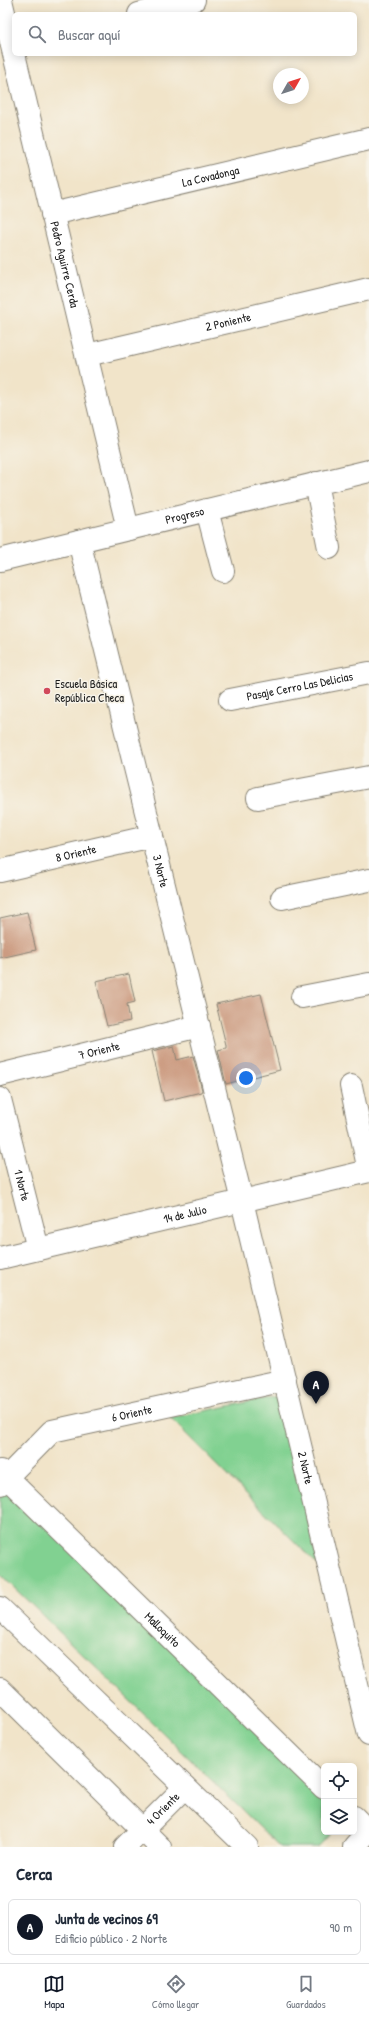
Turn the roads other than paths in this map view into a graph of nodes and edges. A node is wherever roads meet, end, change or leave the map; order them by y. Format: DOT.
graph roads {
  1 [pos="1,0"];
  2 [pos="194,0"];
  3 [pos="145,8"];
  4 [pos="12,42"];
  5 [pos="15,56"];
  6 [pos="369,139"];
  7 [pos="52,214"];
  8 [pos="369,289"];
  9 [pos="87,356"];
  10 [pos="369,471"];
  11 [pos="316,483"];
  12 [pos="207,510"];
  13 [pos="128,529"];
  14 [pos="80,541"];
  15 [pos="329,548"];
  16 [pos="0,560"];
  17 [pos="223,571"];
  18 [pos="369,673"];
  19 [pos="230,700"];
  20 [pos="369,777"];
  21 [pos="258,798"];
  22 [pos="152,836"];
  23 [pos="0,871"];
  24 [pos="369,880"];
  25 [pos="282,898"];
  26 [pos="369,984"];
  27 [pos="302,997"];
  28 [pos="199,1026"];
  29 [pos="0,1075"];
  30 [pos="351,1086"];
  31 [pos="0,1099"];
  32 [pos="369,1171"];
  33 [pos="242,1201"];
  34 [pos="38,1249"];
  35 [pos="0,1258"];
  36 [pos="285,1380"];
  37 [pos="2,1477"];
  38 [pos="0,1608"];
  39 [pos="0,1689"];
  40 [pos="369,1735"];
  41 [pos="321,1785"];
  42 [pos="185,1787"];
  43 [pos="364,1826"];
  44 [pos="142,1830"];
  45 [pos="125,1847"];
  46 [pos="160,1847"];
  47 [pos="247,1847"];
  48 [pos="354,1847"];
  1 -- 4 [label="street, Pedro Aguirre Cerda"];
  2 -- 3 [label="street"];
  5 -- 7 [label="street, Pedro Aguirre Cerda"];
  6 -- 7 [label="street, La Covadonga"];
  7 -- 9 [label="street, Pedro Aguirre Cerda"];
  8 -- 9 [label="street, 2 Poniente"];
  9 -- 13 [label="street, Pedro Aguirre Cerda"];
  10 -- 11 [label="street, Progreso"];
  11 -- 12 [label="street, Progreso"];
  11 -- 15 [label="street"];
  12 -- 13 [label="street, Progreso"];
  12 -- 17 [label="street"];
  13 -- 14 [label="street, Progreso"];
  14 -- 16 [label="street, Progreso"];
  14 -- 22 [label="street, 3 Norte"];
  18 -- 19 [label="street, Pasaje Cerro Las Delicias"];
  20 -- 21 [label="street"];
  22 -- 23 [label="street, 8 Oriente"];
  22 -- 28 [label="street, 3 Norte"];
  24 -- 25 [label="street"];
  26 -- 27 [label="street"];
  28 -- 29 [label="street, 7 Oriente"];
  28 -- 33 [label="street, 3 Norte"];
  30 -- 32 [label="street"];
  31 -- 34 [label="street, 1 Norte"];
  32 -- 33 [label="street, 14 de Julio"];
  33 -- 34 [label="street, 14 de Julio"];
  33 -- 36 [label="street, 2 Norte"];
  34 -- 35 [label="street, 14 de Julio"];
  36 -- 37 [label="street, 6 Oriente"];
  36 -- 40 [label="street, 2 Norte"];
  37 -- 41 [label="street, Malloquito"];
  38 -- 42 [label="street"];
  39 -- 44 [label="street"];
  42 -- 44 [label="street, 4 Oriente"];
  42 -- 47 [label="street"];
  43 -- 48 [label="street"];
  44 -- 45 [label="street, 4 Oriente"];
  44 -- 46 [label="street"];
}
